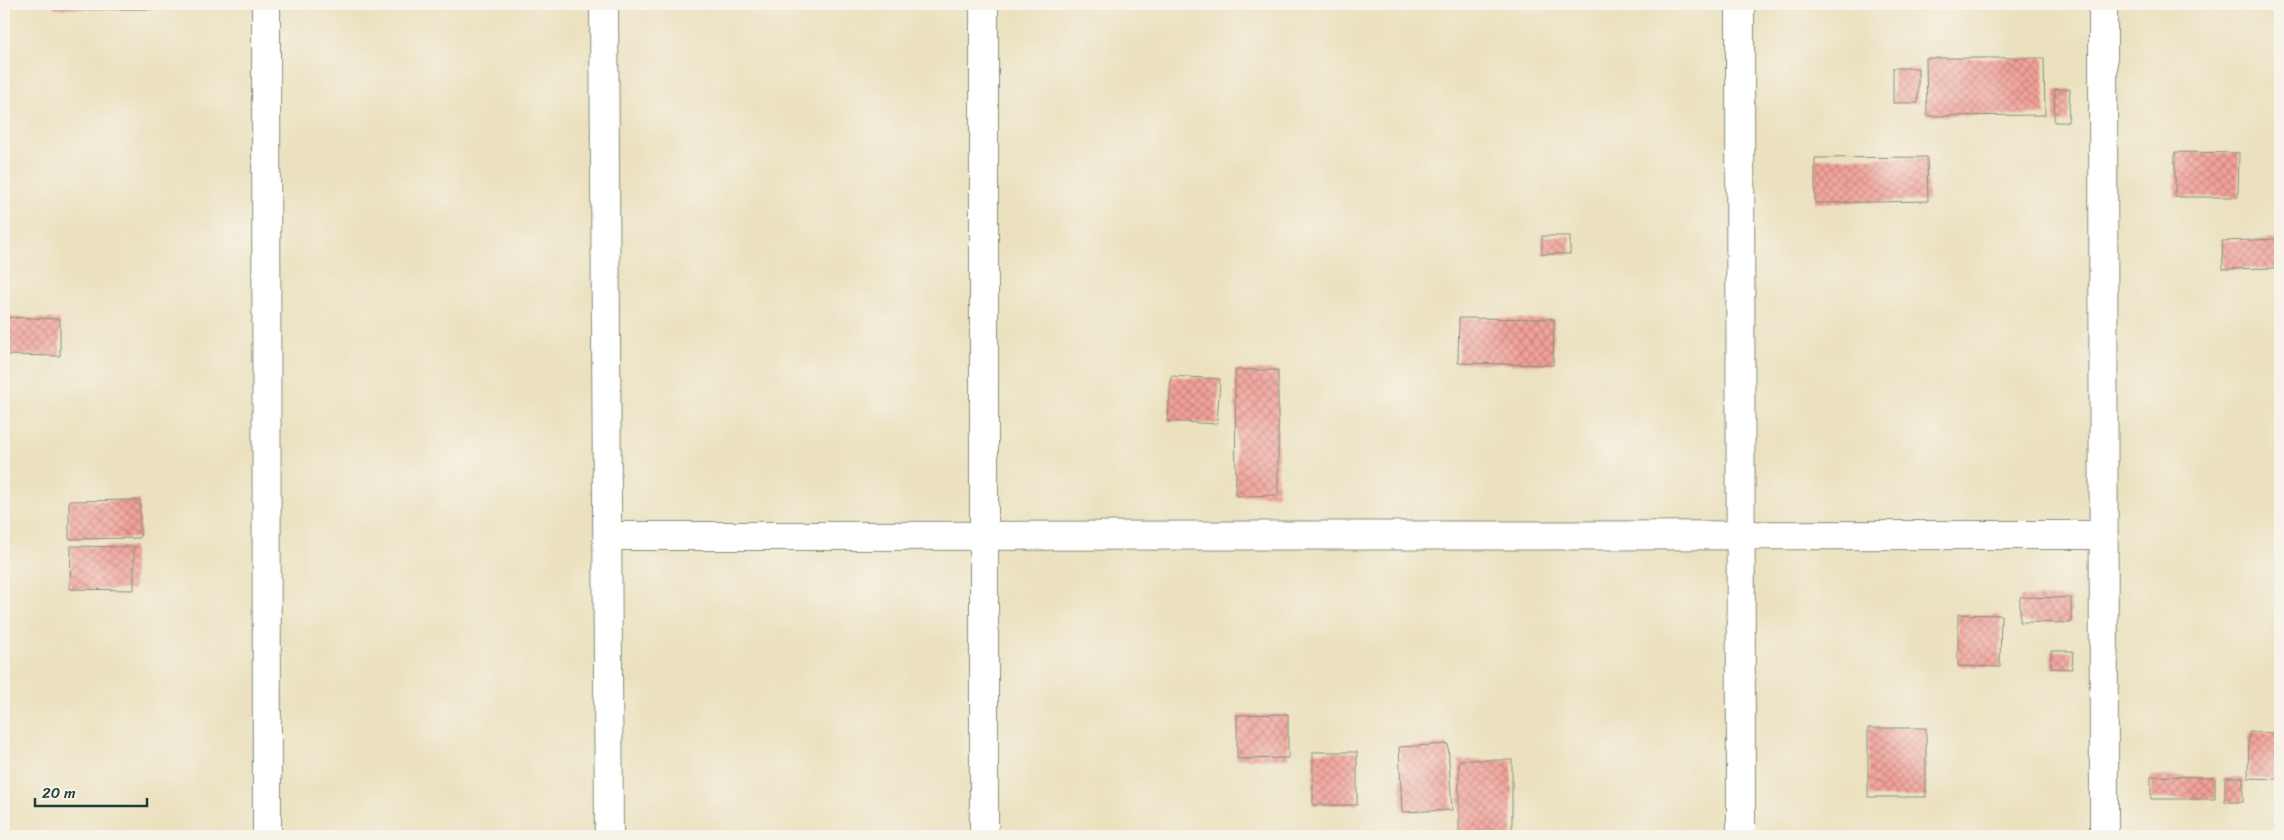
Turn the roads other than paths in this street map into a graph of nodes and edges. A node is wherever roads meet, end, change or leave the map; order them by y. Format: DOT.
graph roads {
  1 [pos="266,4"];
  2 [pos="604,4"];
  3 [pos="984,4"];
  4 [pos="1740,4"];
  5 [pos="2103,4"];
  6 [pos="1740,534"];
  7 [pos="2103,534"];
  8 [pos="984,535"];
  9 [pos="609,536"];
  10 [pos="267,836"];
  11 [pos="609,836"];
  12 [pos="984,836"];
  13 [pos="1740,836"];
  14 [pos="2104,836"];
  1 -- 10 [label="street"];
  2 -- 9 [label="street"];
  3 -- 8 [label="street"];
  4 -- 6 [label="street"];
  5 -- 7 [label="street"];
  6 -- 7 [label="street"];
  6 -- 8 [label="street"];
  6 -- 13 [label="street"];
  7 -- 14 [label="street"];
  8 -- 9 [label="street"];
  8 -- 12 [label="street"];
  9 -- 11 [label="street"];
}
